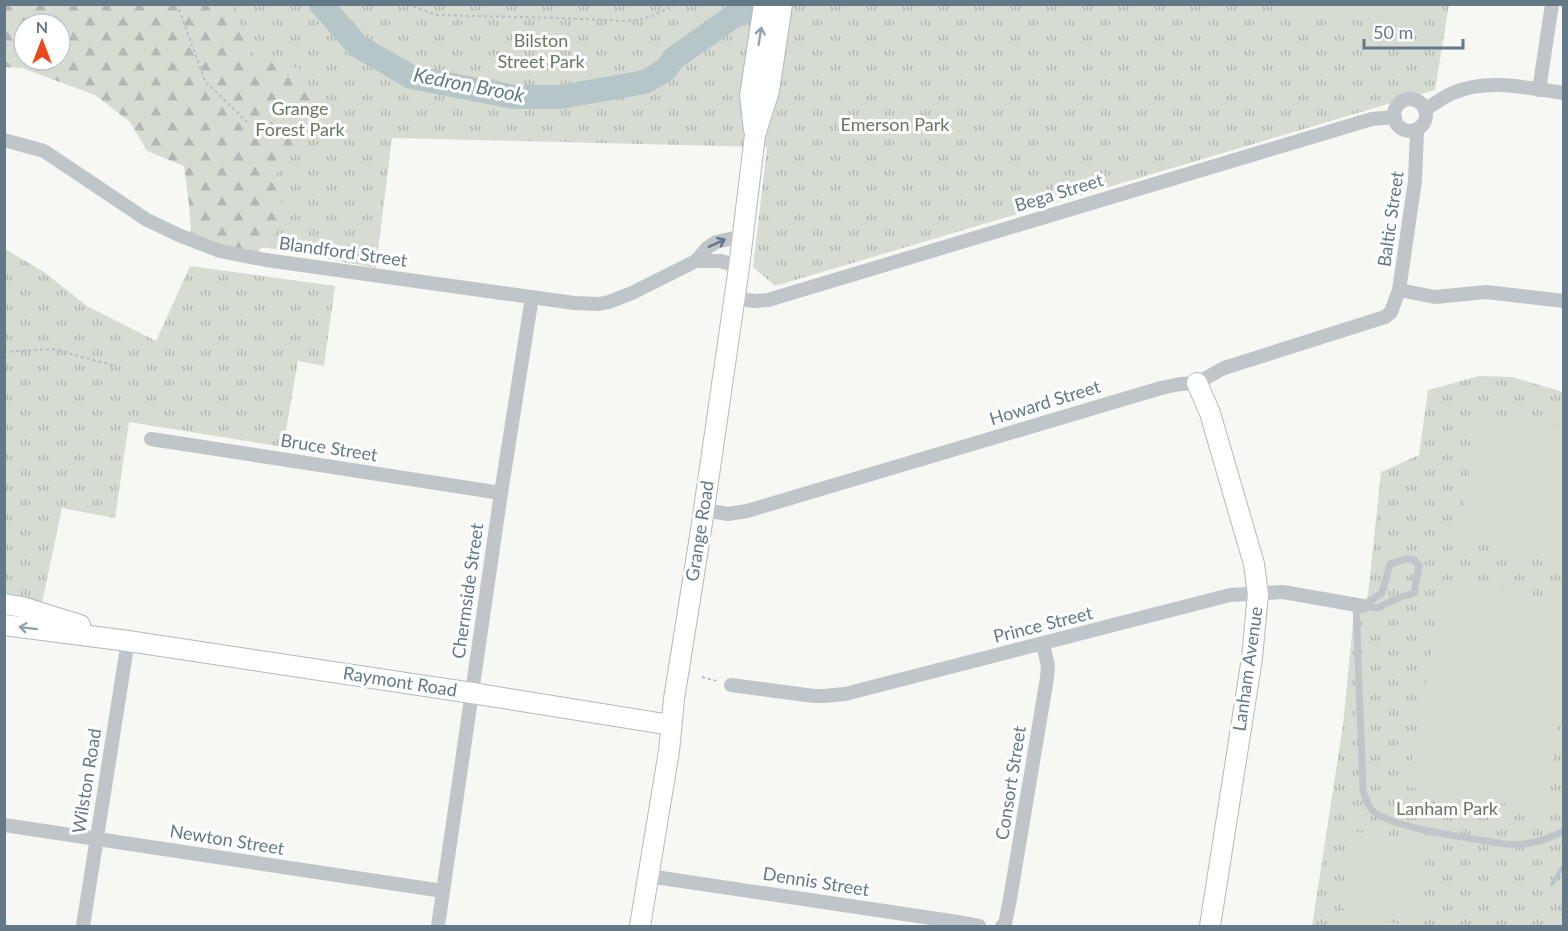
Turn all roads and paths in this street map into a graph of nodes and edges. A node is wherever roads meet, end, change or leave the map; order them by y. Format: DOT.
graph roads {
  1 [pos="177,4"];
  2 [pos="408,4"];
  3 [pos="677,4"];
  4 [pos="764,4"];
  5 [pos="782,4"];
  6 [pos="1552,4"];
  7 [pos="1539,90"];
  8 [pos="1563,93"];
  9 [pos="1425,110"];
  10 [pos="1395,117"];
  11 [pos="249,124"];
  12 [pos="1417,130"];
  13 [pos="755,135"];
  14 [pos="4,140"];
  15 [pos="743,236"];
  16 [pos="696,261"];
  17 [pos="739,267"];
  18 [pos="1399,290"];
  19 [pos="532,297"];
  20 [pos="735,298"];
  21 [pos="1563,301"];
  22 [pos="1391,312"];
  23 [pos="4,352"];
  24 [pos="116,366"];
  25 [pos="1197,383"];
  26 [pos="151,439"];
  27 [pos="501,493"];
  28 [pos="704,510"];
  29 [pos="1258,594"];
  30 [pos="4,603"];
  31 [pos="1359,605"];
  32 [pos="4,625"];
  33 [pos="128,641"];
  34 [pos="1043,644"];
  35 [pos="702,677"];
  36 [pos="731,685"];
  37 [pos="472,693"];
  38 [pos="671,725"];
  39 [pos="4,825"];
  40 [pos="1563,831"];
  41 [pos="96,838"];
  42 [pos="648,876"];
  43 [pos="443,891"];
  44 [pos="1563,896"];
  45 [pos="1563,918"];
  46 [pos="83,927"];
  47 [pos="438,927"];
  48 [pos="640,927"];
  49 [pos="979,927"];
  50 [pos="1002,927"];
  51 [pos="1209,927"];
  1 -- 11 [label="path"];
  2 -- 3 [label="path"];
  13 -- 4 [label="main road, Grange Road, one-way"];
  5 -- 13 [label="main road, Grange Road"];
  6 -- 7 [label="street"];
  7 -- 8 [label="street"];
  7 -- 9 [label="street"];
  9 -- 10 [label="street"];
  9 -- 12 [label="street"];
  10 -- 12 [label="street"];
  10 -- 20 [label="street, Bega Street"];
  12 -- 18 [label="street, Baltic Street"];
  13 -- 15 [label="main road, Grange Road"];
  14 -- 19 [label="street, Blandford Street"];
  16 -- 15 [label="street, Blandford Street, one-way"];
  15 -- 17 [label="main road, Grange Road"];
  16 -- 17 [label="street"];
  16 -- 19 [label="street, Blandford Street"];
  17 -- 20 [label="main road, Grange Road"];
  18 -- 21 [label="street"];
  18 -- 22 [label="street, Baltic Street"];
  19 -- 27 [label="street, Chermside Street"];
  20 -- 28 [label="main road, Grange Road"];
  22 -- 25 [label="street, Howard Street"];
  23 -- 24 [label="path"];
  25 -- 28 [label="street, Howard Street"];
  25 -- 29 [label="main road, Lanham Avenue"];
  26 -- 27 [label="street, Bruce Street"];
  27 -- 37 [label="street, Chermside Street"];
  28 -- 38 [label="main road, Grange Road"];
  29 -- 31 [label="street, Prince Street"];
  29 -- 34 [label="street, Prince Street"];
  29 -- 51 [label="main road, Lanham Avenue"];
  30 -- 33 [label="main road, Raymont Road"];
  31 -- 31 [label="lane"];
  31 -- 40 [label="lane"];
  33 -- 32 [label="main road, Raymont Road, one-way"];
  33 -- 37 [label="main road, Raymont Road"];
  33 -- 41 [label="street, Wilston Road"];
  34 -- 36 [label="street, Prince Street"];
  34 -- 50 [label="street, Consort Street"];
  35 -- 36 [label="path"];
  37 -- 38 [label="main road, Raymont Road"];
  37 -- 43 [label="street, Chermside Street"];
  38 -- 42 [label="main road, Grange Road"];
  39 -- 41 [label="street, Newton Street"];
  41 -- 43 [label="street, Newton Street"];
  41 -- 46 [label="street, Wilston Road"];
  42 -- 48 [label="main road, Grange Road"];
  42 -- 49 [label="street, Dennis Street"];
  43 -- 47 [label="street, Chermside Street"];
  44 -- 45 [label="path"];
}
